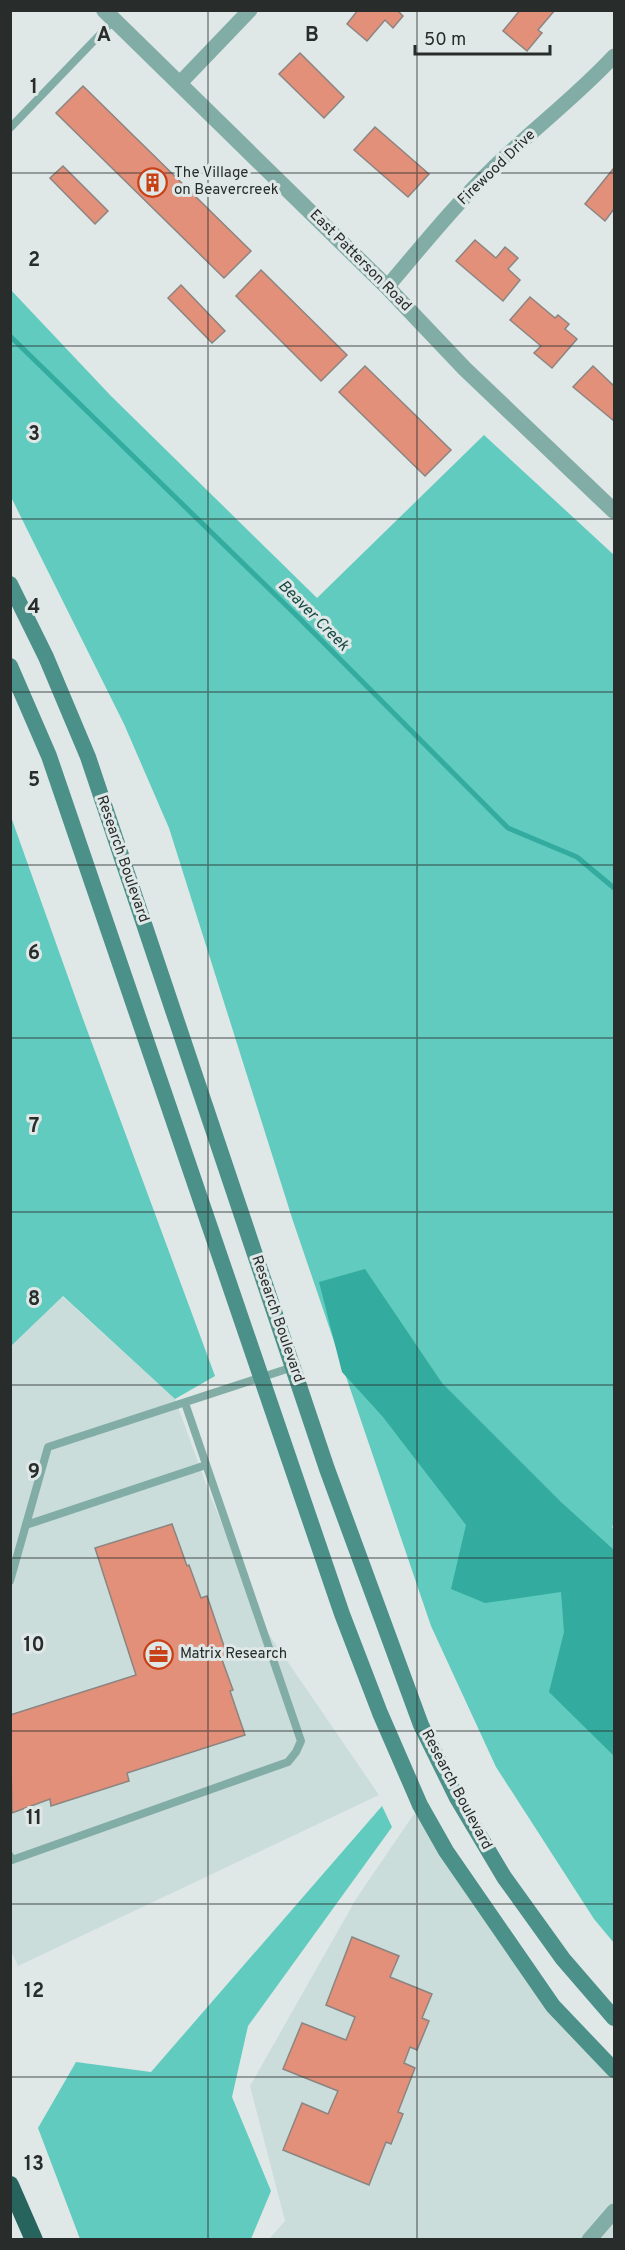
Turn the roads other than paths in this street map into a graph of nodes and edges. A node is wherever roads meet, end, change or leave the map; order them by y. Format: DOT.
graph roads {
  1 [pos="250,10"];
  2 [pos="109,15"];
  3 [pos="615,56"];
  4 [pos="180,84"];
  5 [pos="10,128"];
  6 [pos="387,286"];
  7 [pos="615,511"];
  8 [pos="10,584"];
  9 [pos="10,666"];
  10 [pos="293,1368"];
  11 [pos="261,1378"];
  12 [pos="185,1403"];
  13 [pos="206,1465"];
  14 [pos="26,1525"];
  15 [pos="10,1581"];
  16 [pos="10,1856"];
  17 [pos="615,2018"];
  18 [pos="615,2070"];
  19 [pos="10,2186"];
  20 [pos="615,2211"];
  21 [pos="34,2240"];
  22 [pos="589,2240"];
  1 -- 4 [label="street"];
  2 -- 4 [label="street, East Patterson Road"];
  2 -- 5 [label="lane"];
  3 -- 6 [label="street, Firewood Drive"];
  4 -- 6 [label="street, East Patterson Road"];
  6 -- 7 [label="street, East Patterson Road"];
  8 -- 10 [label="main road, Research Boulevard"];
  9 -- 11 [label="main road"];
  10 -- 11 [label="lane"];
  10 -- 17 [label="main road, Research Boulevard"];
  11 -- 12 [label="lane"];
  11 -- 18 [label="main road"];
  12 -- 13 [label="lane"];
  12 -- 14 [label="lane"];
  13 -- 14 [label="lane"];
  13 -- 16 [label="lane"];
  14 -- 15 [label="lane"];
  19 -- 21 [label="highway"];
  20 -- 22 [label="street"];
}
